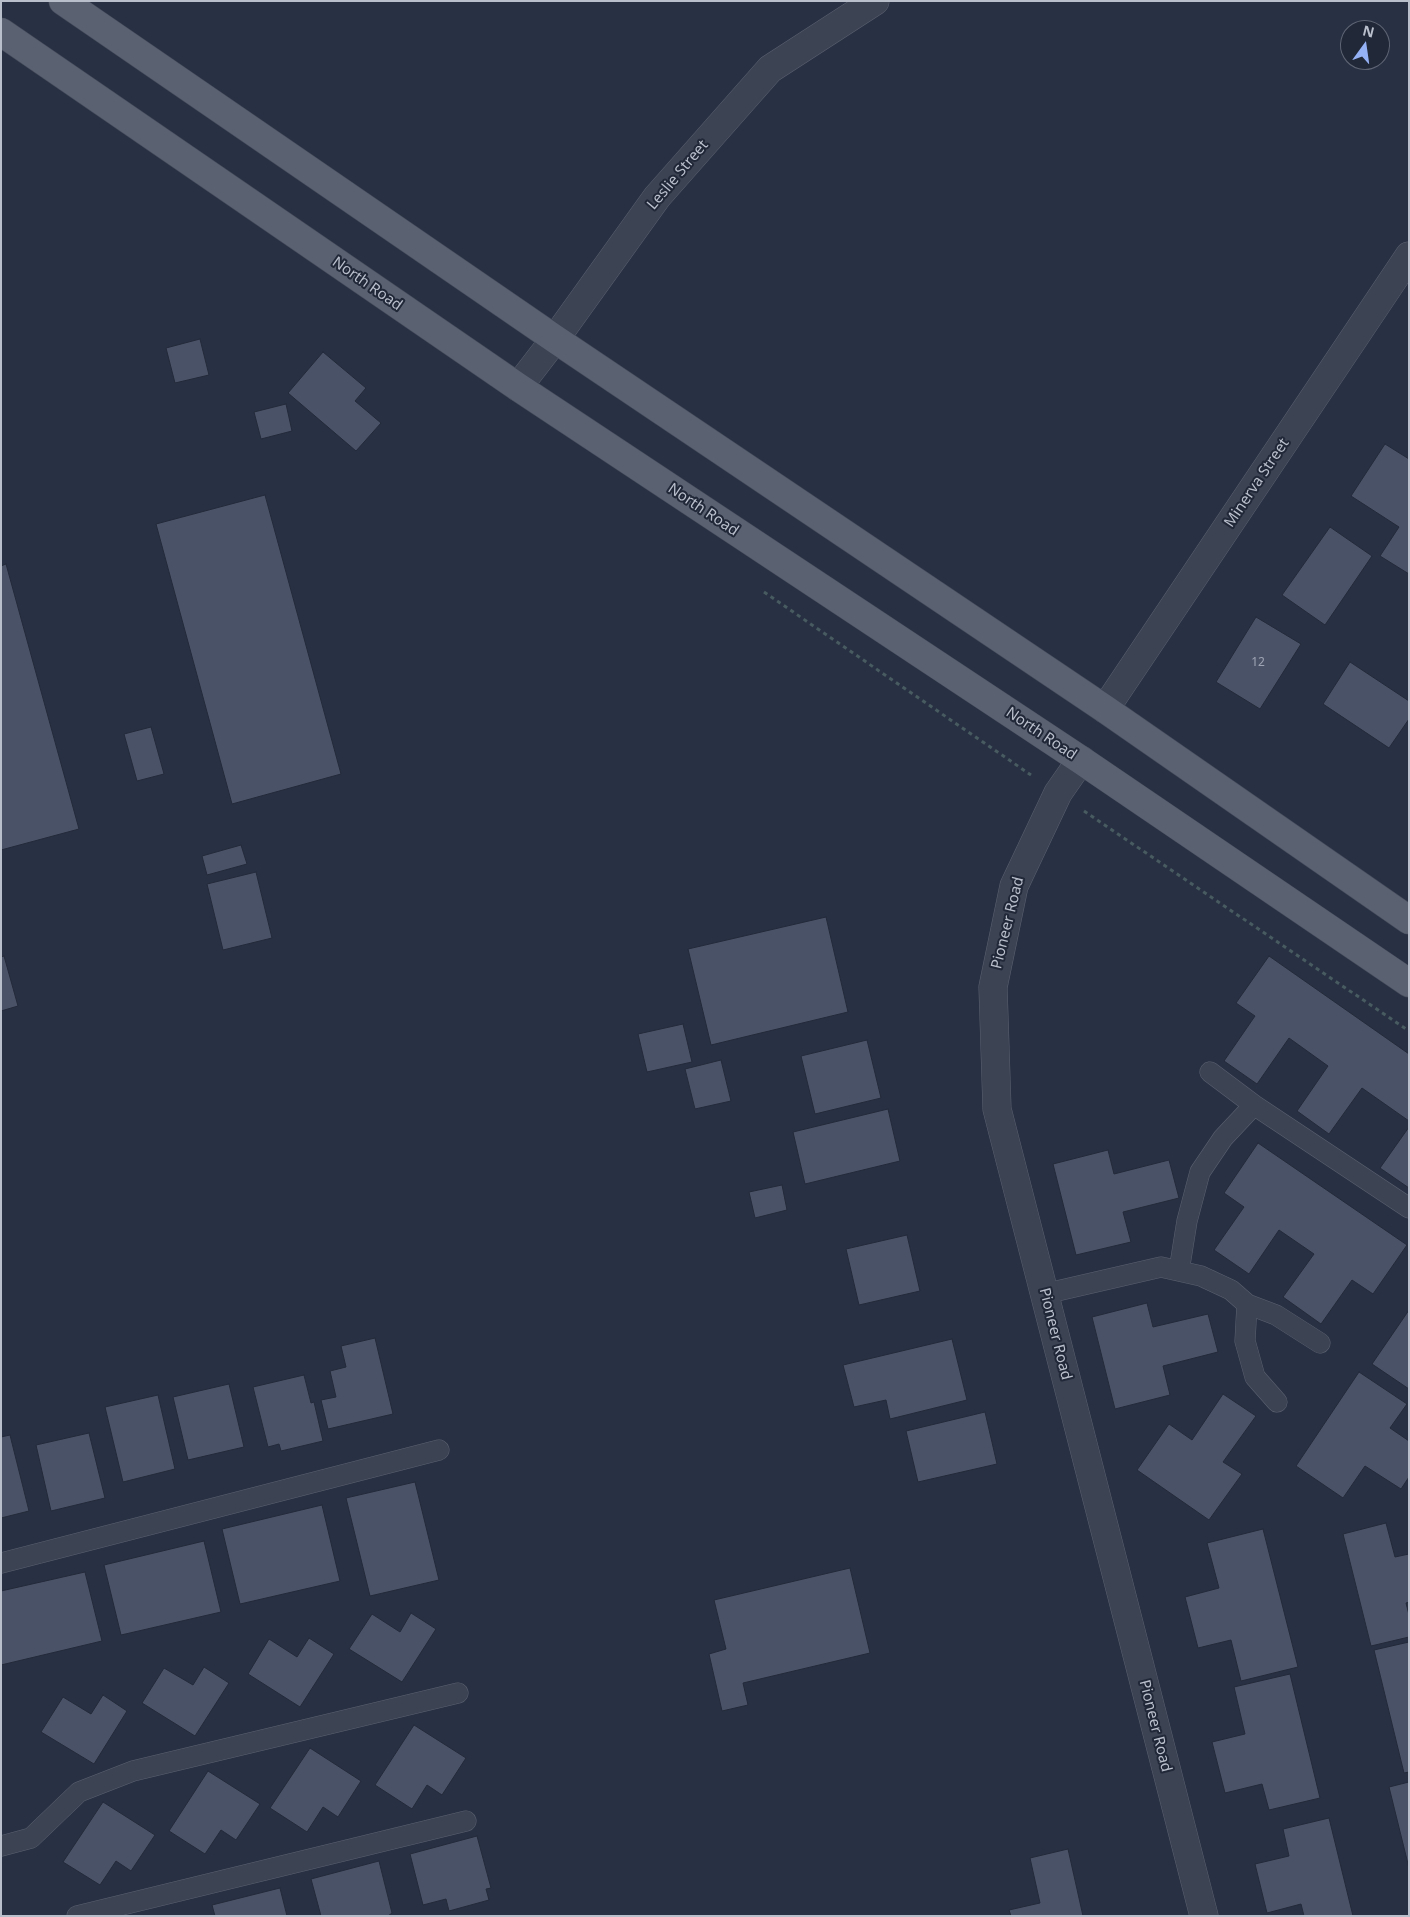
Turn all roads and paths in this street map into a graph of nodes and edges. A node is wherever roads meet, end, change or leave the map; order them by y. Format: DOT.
graph roads {
  1 [pos="63,1"];
  2 [pos="876,1"];
  3 [pos="1,32"];
  4 [pos="1409,256"];
  5 [pos="555,340"];
  6 [pos="518,388"];
  7 [pos="1105,710"];
  8 [pos="1081,760"];
  9 [pos="1409,920"];
  10 [pos="1409,983"];
  11 [pos="1210,1072"];
  12 [pos="1254,1105"];
  13 [pos="1409,1208"];
  14 [pos="1179,1271"];
  15 [pos="1044,1294"];
  16 [pos="1247,1304"];
  17 [pos="1320,1343"];
  18 [pos="1277,1402"];
  19 [pos="438,1450"];
  20 [pos="1,1563"];
  21 [pos="458,1692"];
  22 [pos="466,1822"];
  23 [pos="1,1846"];
  24 [pos="77,1916"];
  25 [pos="1204,1916"];
  1 -- 5 [label="main road"];
  2 -- 5 [label="street, Leslie Street"];
  3 -- 6 [label="main road, North Road"];
  4 -- 7 [label="street, Minerva Street"];
  5 -- 6 [label="street, Leslie Street"];
  5 -- 7 [label="main road"];
  6 -- 8 [label="main road, North Road"];
  7 -- 9 [label="main road"];
  8 -- 10 [label="main road, North Road"];
  8 -- 15 [label="street, Pioneer Road"];
  11 -- 12 [label="lane"];
  12 -- 13 [label="lane"];
  12 -- 14 [label="lane"];
  14 -- 15 [label="lane"];
  14 -- 16 [label="lane"];
  15 -- 25 [label="street, Pioneer Road"];
  16 -- 17 [label="lane"];
  16 -- 18 [label="lane"];
  19 -- 20 [label="lane"];
  21 -- 23 [label="lane"];
  22 -- 24 [label="lane"];
}
